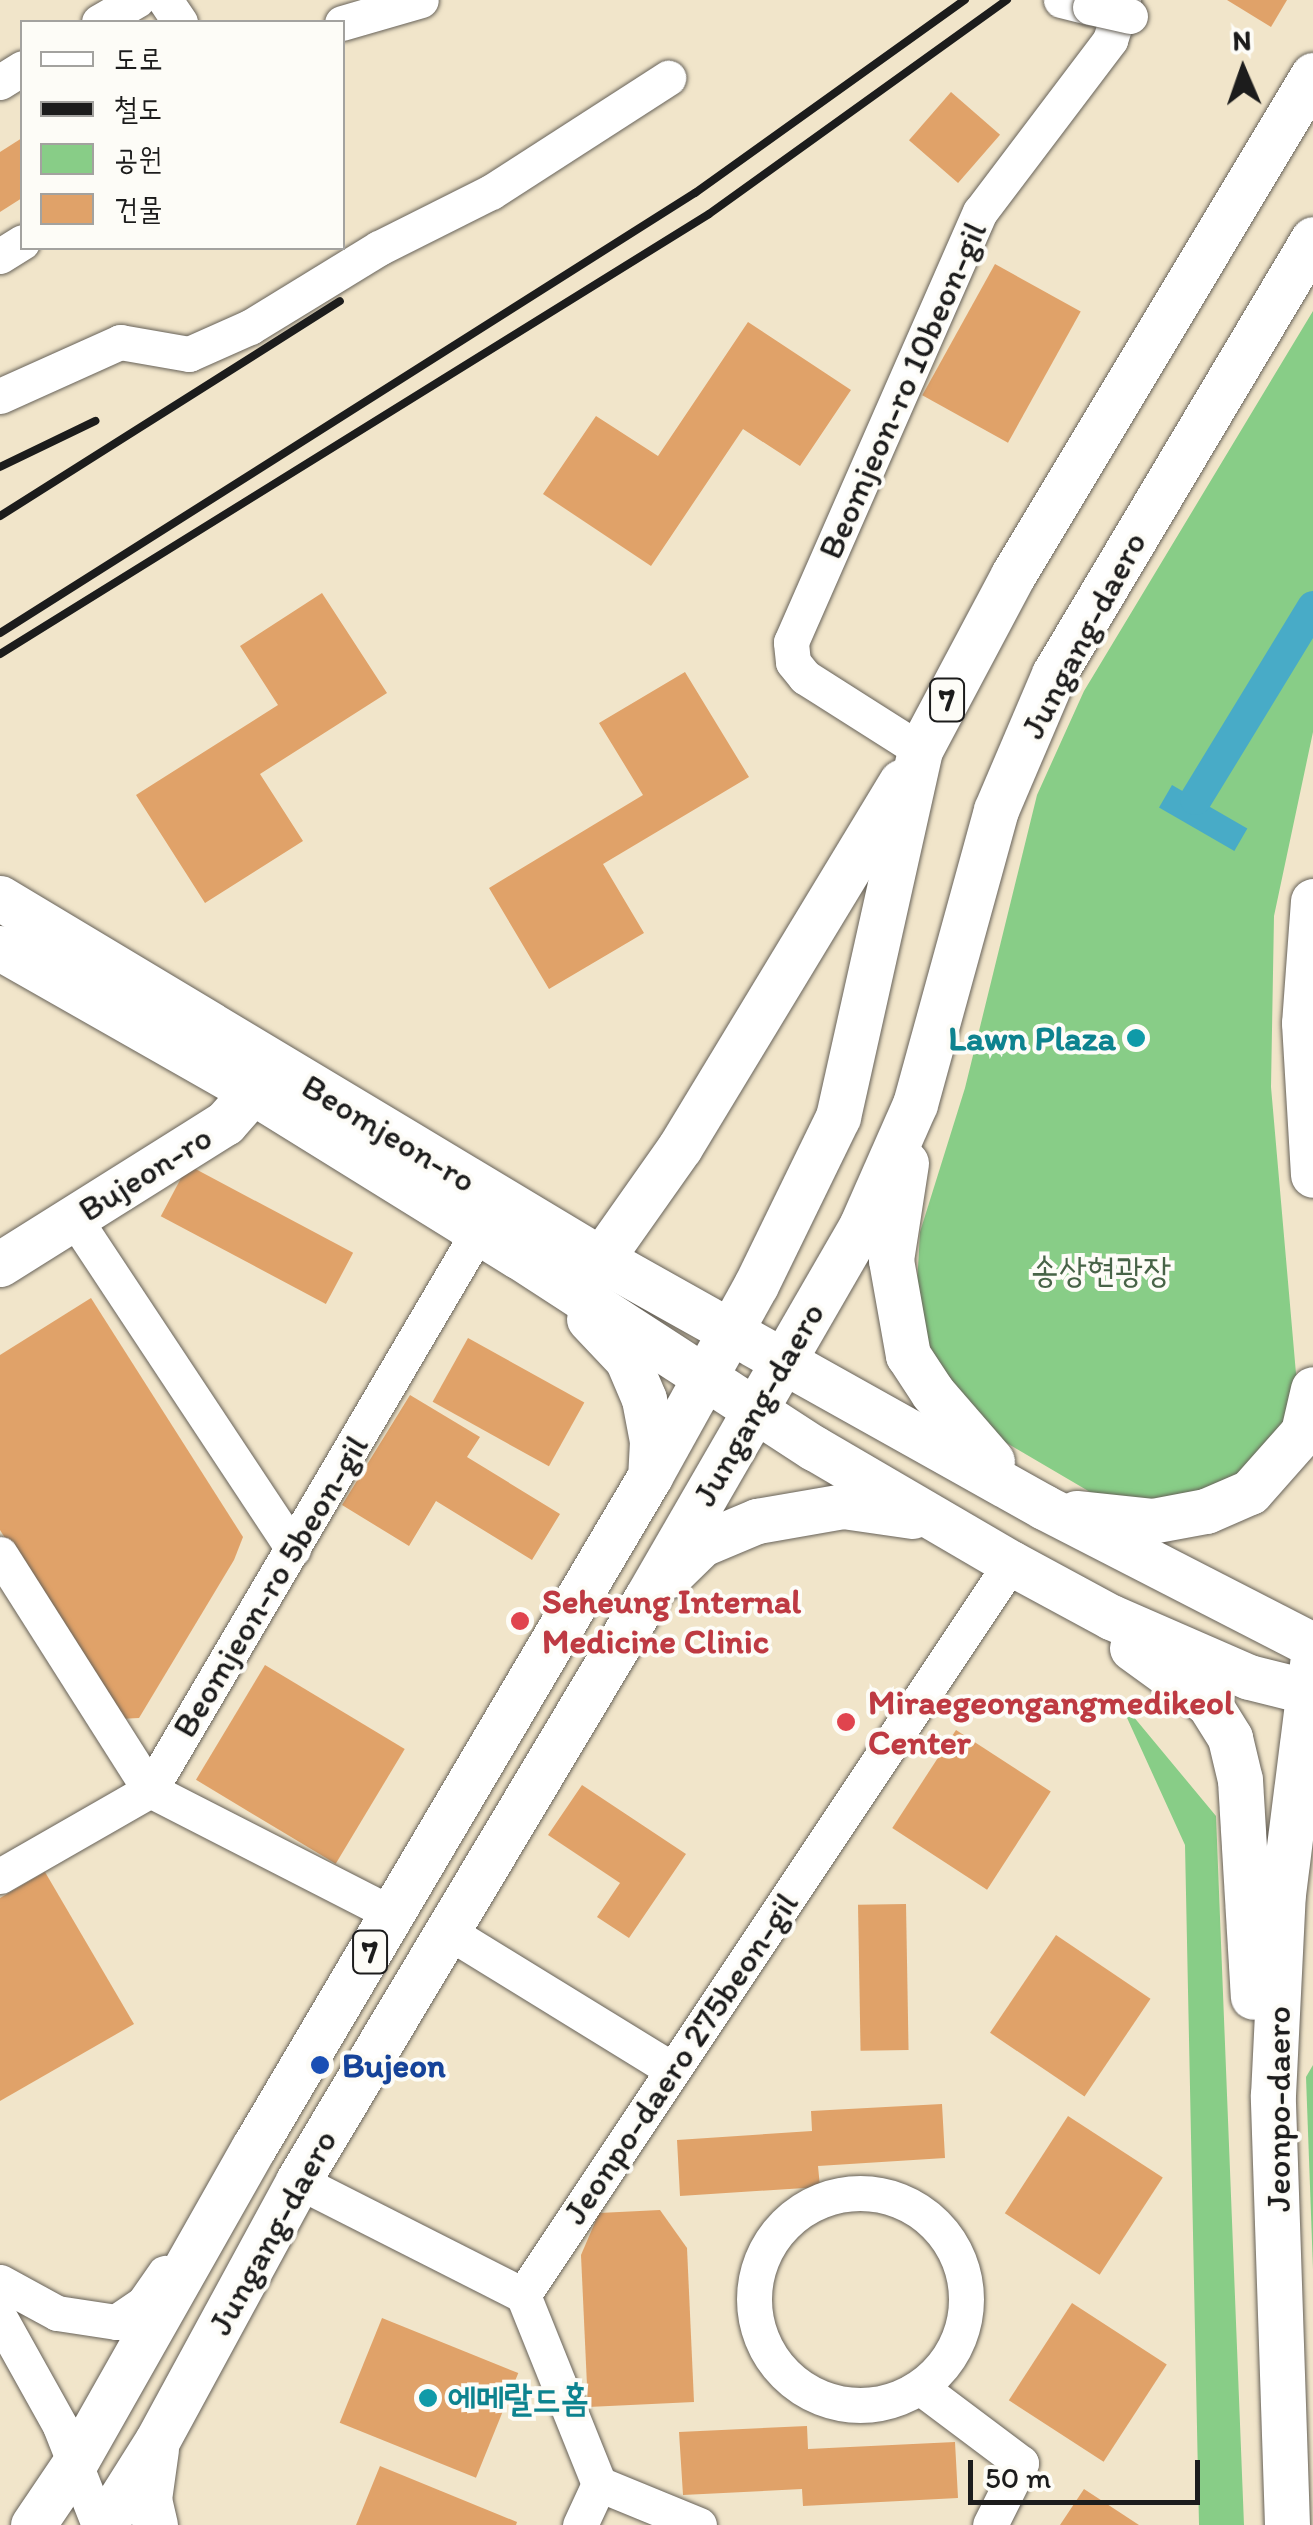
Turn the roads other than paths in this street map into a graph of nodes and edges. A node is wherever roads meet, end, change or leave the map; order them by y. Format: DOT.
graph roads {
  1 [pos="137,0"];
  2 [pos="422,0"];
  3 [pos="1101,6"];
  4 [pos="102,20"];
  5 [pos="345,22"];
  6 [pos="1313,75"];
  7 [pos="668,78"];
  8 [pos="1313,239"];
  9 [pos="0,396"];
  10 [pos="920,750"];
  11 [pos="0,898"];
  12 [pos="1313,900"];
  13 [pos="0,948"];
  14 [pos="1309,1023"];
  15 [pos="264,1079"];
  16 [pos="915,1104"];
  17 [pos="1313,1175"];
  18 [pos="74,1218"];
  19 [pos="478,1232"];
  20 [pos="601,1258"];
  21 [pos="0,1264"];
  22 [pos="551,1277"];
  23 [pos="732,1330"];
  24 [pos="783,1358"];
  25 [pos="705,1378"];
  26 [pos="1313,1389"];
  27 [pos="754,1410"];
  28 [pos="650,1476"];
  29 [pos="1032,1500"];
  30 [pos="946,1524"];
  31 [pos="293,1549"];
  32 [pos="0,1554"];
  33 [pos="1012,1563"];
  34 [pos="647,1597"];
  35 [pos="1111,1617"];
  36 [pos="1313,1644"];
  37 [pos="1311,1681"];
  38 [pos="150,1790"];
  39 [pos="0,1876"];
  40 [pos="1298,1883"];
  41 [pos="392,1914"];
  42 [pos="446,1931"];
  43 [pos="670,2069"];
  44 [pos="1273,2095"];
  45 [pos="298,2181"];
  46 [pos="216,2217"];
  47 [pos="0,2282"];
  48 [pos="523,2296"];
  49 [pos="0,2318"];
  50 [pos="920,2388"];
  51 [pos="157,2441"];
  52 [pos="75,2463"];
  53 [pos="599,2484"];
  54 [pos="32,2525"];
  55 [pos="102,2525"];
  56 [pos="155,2525"];
  57 [pos="580,2525"];
  58 [pos="698,2525"];
  59 [pos="990,2525"];
  60 [pos="1287,2525"];
  1 -- 4 [label="street"];
  2 -- 5 [label="street"];
  3 -- 10 [label="street, Beomjeon-ro 10beon-gil"];
  6 -- 10 [label="main road, Jungang-daero / 7"];
  7 -- 9 [label="street"];
  8 -- 16 [label="main road, Jungang-daero / 7"];
  10 -- 20 [label="main road"];
  10 -- 23 [label="main road, Jungang-daero / 7"];
  11 -- 15 [label="main road, Beomjeon-ro"];
  12 -- 14 [label="main road"];
  13 -- 15 [label="main road, Beomjeon-ro"];
  14 -- 17 [label="main road"];
  15 -- 18 [label="main road, Bujeon-ro"];
  15 -- 19 [label="main road, Beomjeon-ro"];
  15 -- 20 [label="main road, Beomjeon-ro"];
  16 -- 24 [label="main road, Jungang-daero / 7"];
  16 -- 29 [label="main road"];
  18 -- 21 [label="main road, Bujeon-ro"];
  18 -- 31 [label="street"];
  19 -- 22 [label="main road, Beomjeon-ro"];
  19 -- 31 [label="street, Beomjeon-ro 5beon-gil"];
  20 -- 23 [label="main road, Beomjeon-ro"];
  22 -- 25 [label="main road, Beomjeon-ro"];
  22 -- 28 [label="main road"];
  23 -- 24 [label="main road, Beomjeon-ro"];
  23 -- 25 [label="main road, Jungang-daero / 7"];
  24 -- 27 [label="main road, Jungang-daero / 7"];
  24 -- 29 [label="main road"];
  25 -- 27 [label="main road, Beomjeon-ro"];
  25 -- 28 [label="main road, Jungang-daero / 7"];
  26 -- 29 [label="main road"];
  27 -- 30 [label="main road, Jeonpo-daero"];
  27 -- 34 [label="main road, Jungang-daero / 7"];
  28 -- 41 [label="main road, Jungang-daero / 7"];
  29 -- 36 [label="main road"];
  30 -- 33 [label="main road, Jeonpo-daero"];
  30 -- 34 [label="main road"];
  31 -- 38 [label="street, Beomjeon-ro 5beon-gil"];
  32 -- 38 [label="street"];
  33 -- 35 [label="main road, Jeonpo-daero"];
  33 -- 43 [label="street, Jeonpo-daero 275beon-gil"];
  34 -- 42 [label="main road, Jungang-daero / 7"];
  35 -- 37 [label="main road, Jeonpo-daero"];
  35 -- 44 [label="main road"];
  37 -- 40 [label="main road, Jeonpo-daero"];
  38 -- 39 [label="street, Beomjeon-ro 5beon-gil"];
  38 -- 41 [label="street"];
  40 -- 44 [label="main road, Jeonpo-daero"];
  41 -- 46 [label="main road, Jungang-daero / 7"];
  42 -- 43 [label="street"];
  42 -- 45 [label="main road, Jungang-daero / 7"];
  43 -- 48 [label="street, Jeonpo-daero 275beon-gil"];
  44 -- 60 [label="main road, Jeonpo-daero"];
  45 -- 48 [label="street"];
  45 -- 51 [label="main road, Jungang-daero / 7"];
  46 -- 47 [label="street"];
  46 -- 52 [label="main road, Jungang-daero / 7"];
  48 -- 53 [label="street"];
  49 -- 52 [label="street"];
  50 -- 50 [label="street"];
  50 -- 59 [label="street"];
  51 -- 55 [label="main road, Jungang-daero / 7"];
  51 -- 56 [label="main road"];
  52 -- 54 [label="main road, Jungang-daero / 7"];
  52 -- 55 [label="street"];
  53 -- 57 [label="street"];
  53 -- 58 [label="street"];
}
